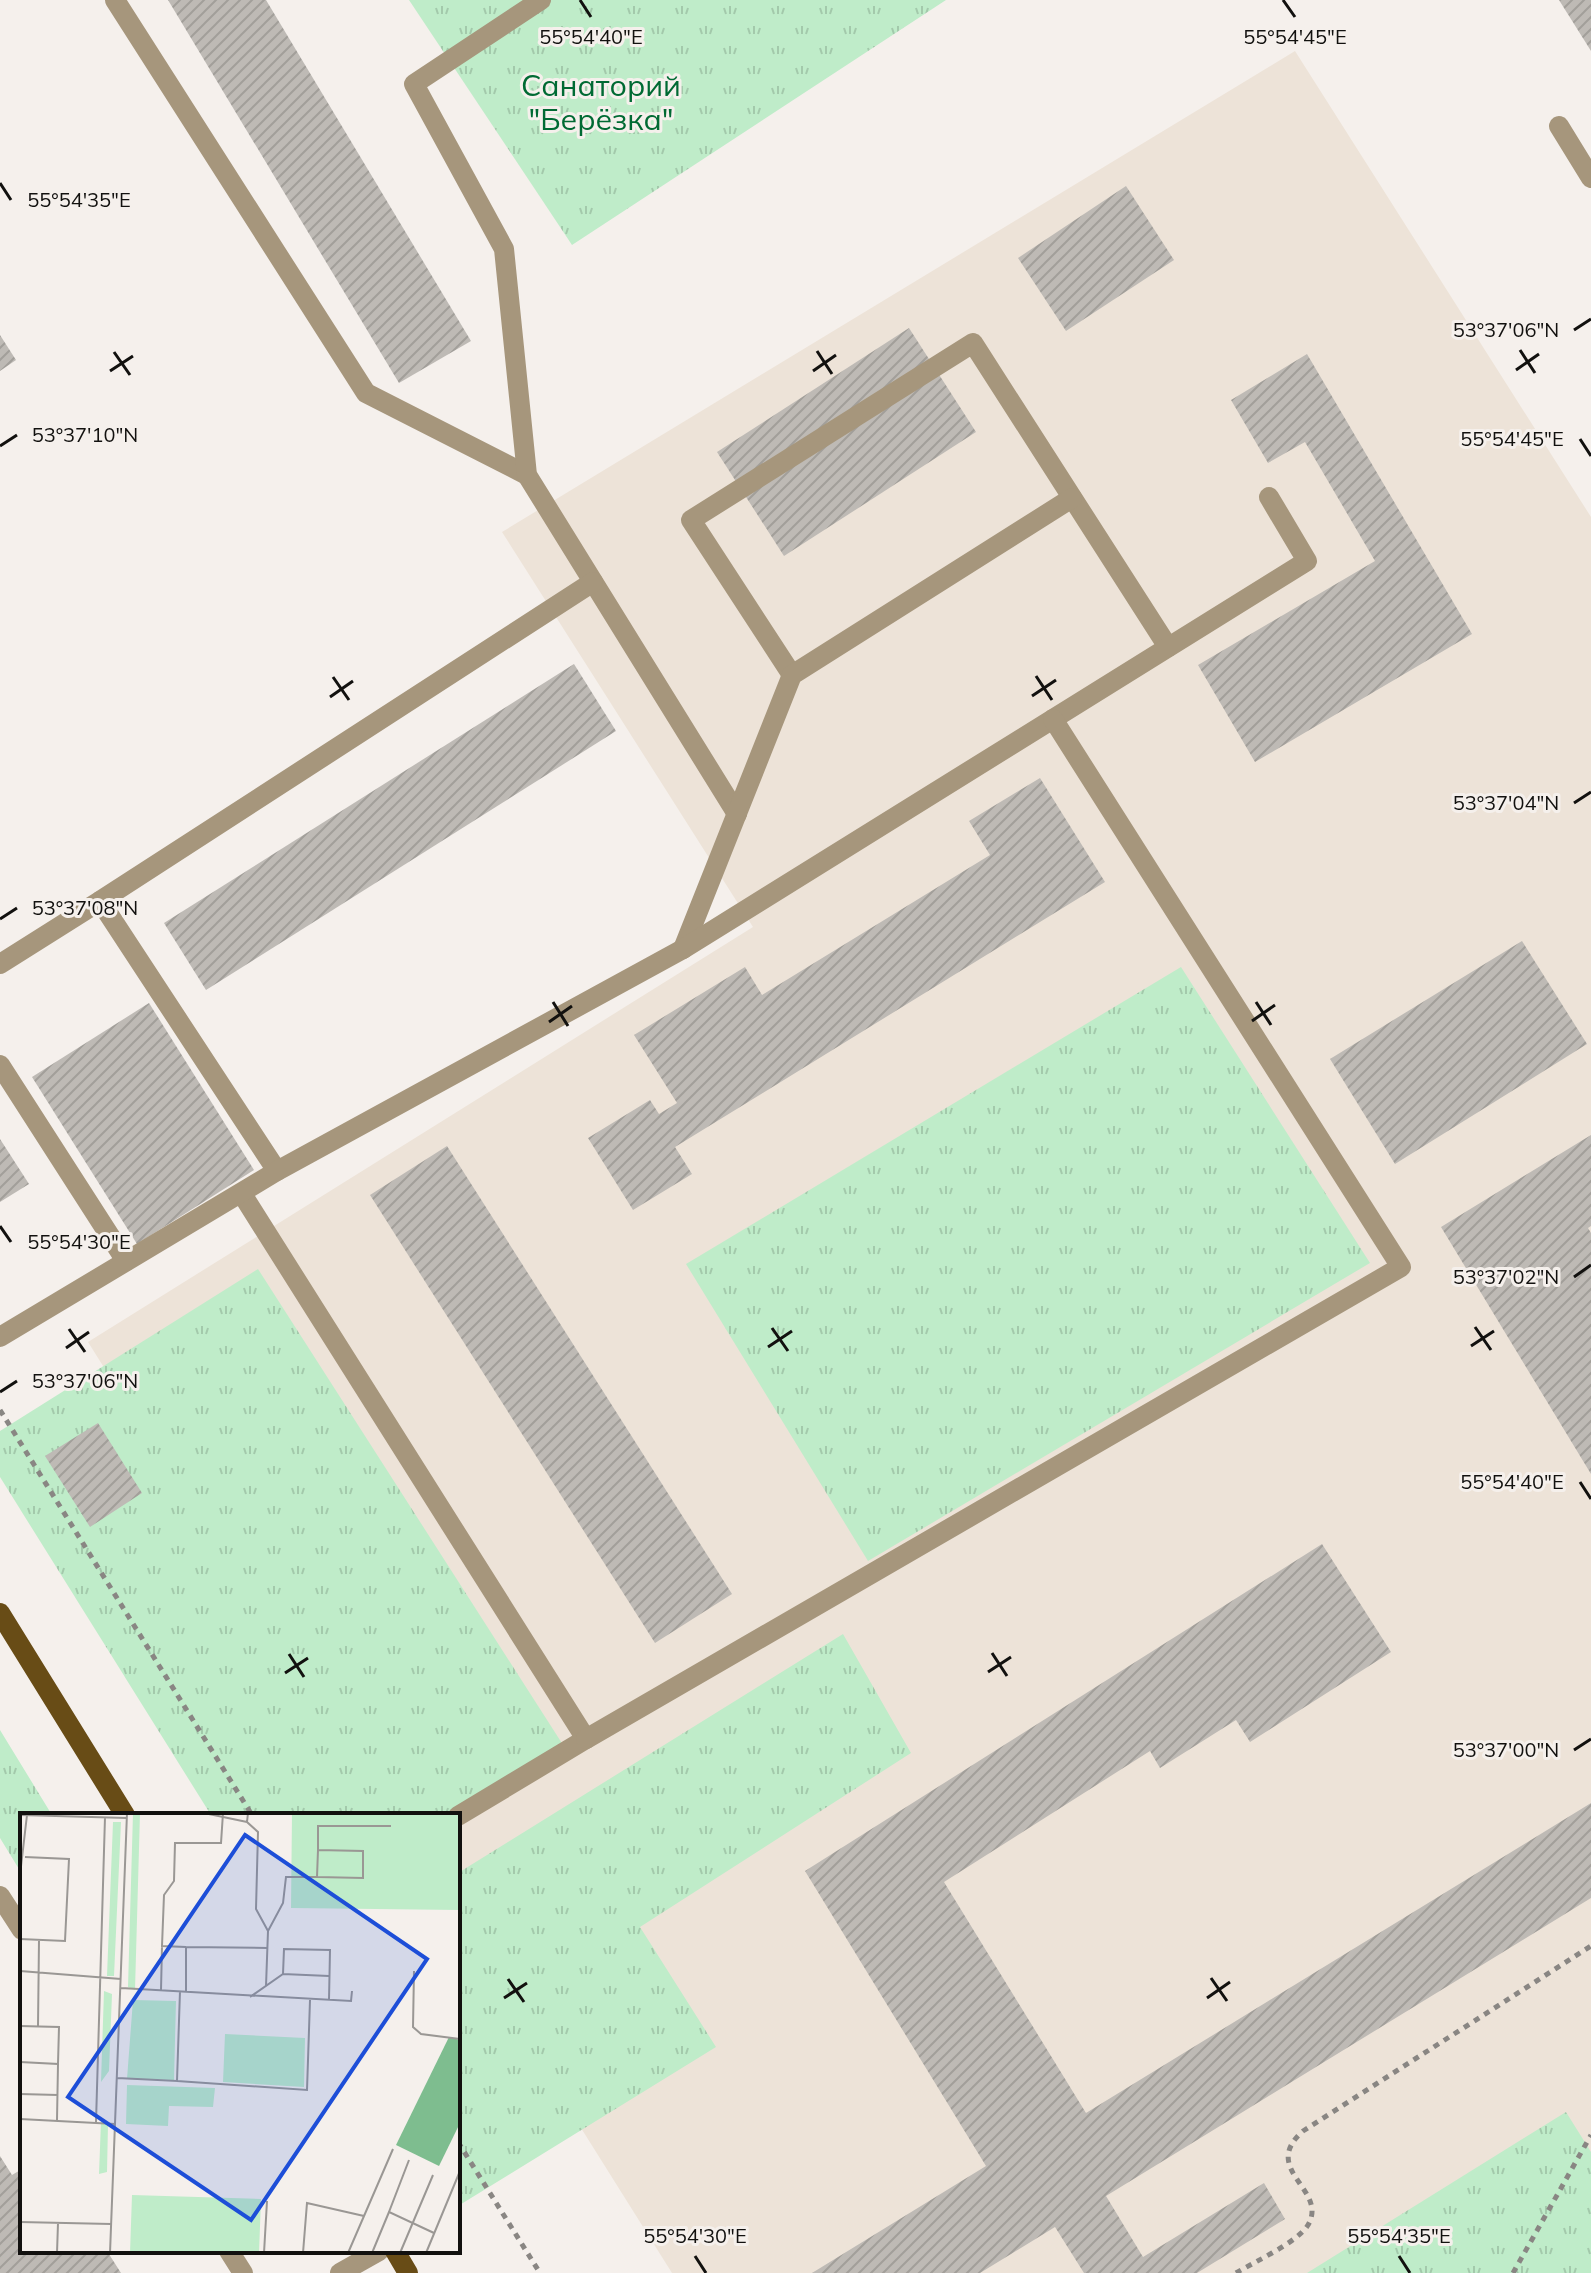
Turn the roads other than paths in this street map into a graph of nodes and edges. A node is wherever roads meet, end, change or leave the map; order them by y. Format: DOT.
graph roads {
  1 [pos="115,0"];
  2 [pos="541,0"];
  3 [pos="1559,126"];
  4 [pos="1591,178"];
  5 [pos="527,475"];
  6 [pos="1269,497"];
  7 [pos="1072,498"];
  8 [pos="593,582"];
  9 [pos="1168,647"];
  10 [pos="792,675"];
  11 [pos="1053,719"];
  12 [pos="737,814"];
  13 [pos="100,901"];
  14 [pos="683,949"];
  15 [pos="0,964"];
  16 [pos="0,1065"];
  17 [pos="277,1171"];
  18 [pos="242,1194"];
  19 [pos="126,1261"];
  20 [pos="0,1337"];
  21 [pos="0,1613"];
  22 [pos="586,1739"];
  23 [pos="124,1813"];
  24 [pos="460,1815"];
  25 [pos="0,1896"];
  26 [pos="20,1927"];
  27 [pos="230,2253"];
  28 [pos="375,2253"];
  29 [pos="396,2253"];
  30 [pos="243,2273"];
  31 [pos="340,2273"];
  32 [pos="408,2273"];
  1 -- 5 [label="lane"];
  2 -- 5 [label="lane"];
  3 -- 4 [label="lane"];
  5 -- 8 [label="lane"];
  6 -- 9 [label="lane"];
  7 -- 9 [label="lane"];
  7 -- 10 [label="lane"];
  7 -- 10 [label="lane"];
  8 -- 12 [label="lane"];
  8 -- 13 [label="lane"];
  9 -- 11 [label="lane"];
  10 -- 12 [label="lane"];
  11 -- 14 [label="lane"];
  11 -- 22 [label="lane"];
  12 -- 14 [label="lane"];
  13 -- 15 [label="lane"];
  13 -- 17 [label="lane"];
  14 -- 17 [label="lane"];
  16 -- 19 [label="lane"];
  17 -- 18 [label="lane"];
  18 -- 19 [label="lane"];
  18 -- 22 [label="lane"];
  19 -- 20 [label="lane"];
  21 -- 23 [label="main road"];
  22 -- 24 [label="lane"];
  25 -- 26 [label="lane"];
  27 -- 30 [label="lane"];
  28 -- 31 [label="lane"];
  29 -- 32 [label="main road"];
}
